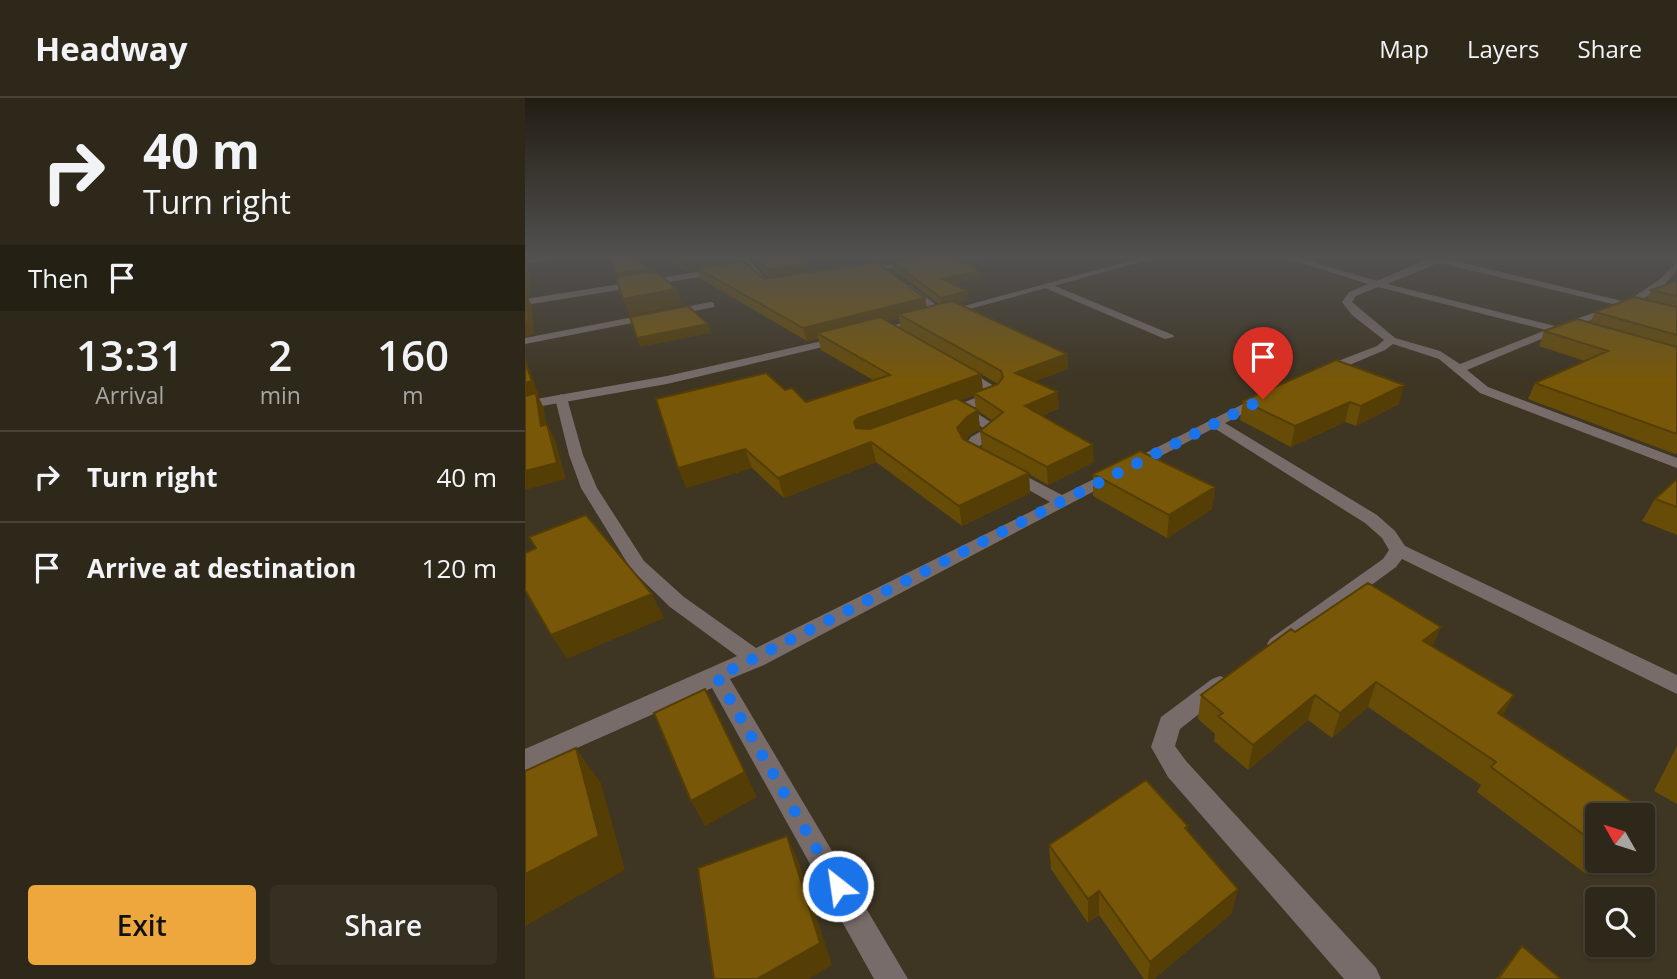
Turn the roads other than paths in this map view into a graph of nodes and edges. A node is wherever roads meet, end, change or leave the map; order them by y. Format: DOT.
graph roads {
  1 [pos="549,298"];
  2 [pos="922,298"];
  3 [pos="1003,298"];
  4 [pos="1077,298"];
  5 [pos="1350,298"];
  6 [pos="1437,298"];
  7 [pos="1599,298"];
  8 [pos="1637,298"];
  9 [pos="525,302"];
  10 [pos="712,305"];
  11 [pos="1627,305"];
  12 [pos="943,314"];
  13 [pos="1677,317"];
  14 [pos="1561,327"];
  15 [pos="1590,333"];
  16 [pos="861,335"];
  17 [pos="1169,337"];
  18 [pos="848,338"];
  19 [pos="1391,340"];
  20 [pos="525,341"];
  21 [pos="954,366"];
  22 [pos="1457,370"];
  23 [pos="1304,380"];
  24 [pos="1283,389"];
  25 [pos="561,398"];
  26 [pos="525,405"];
  27 [pos="960,408"];
  28 [pos="937,417"];
  29 [pos="1215,423"];
  30 [pos="1677,463"];
  31 [pos="1063,502"];
  32 [pos="1398,550"];
  33 [pos="1264,653"];
  34 [pos="755,659"];
  35 [pos="1242,669"];
  36 [pos="717,677"];
  37 [pos="1677,685"];
  38 [pos="525,760"];
  39 [pos="892,979"];
  40 [pos="1364,979"];
  1 -- 9 [label="street"];
  2 -- 12 [label="street"];
  3 -- 12 [label="street"];
  4 -- 17 [label="street"];
  5 -- 19 [label="street"];
  6 -- 14 [label="street"];
  7 -- 11 [label="street"];
  8 -- 11 [label="street"];
  10 -- 20 [label="street"];
  11 -- 13 [label="street"];
  11 -- 14 [label="street"];
  12 -- 16 [label="street"];
  14 -- 15 [label="street"];
  14 -- 22 [label="street"];
  18 -- 25 [label="street"];
  19 -- 22 [label="street"];
  19 -- 23 [label="street"];
  21 -- 27 [label="street"];
  22 -- 30 [label="street"];
  24 -- 29 [label="street"];
  25 -- 26 [label="street"];
  25 -- 34 [label="street"];
  27 -- 28 [label="street"];
  27 -- 31 [label="street"];
  29 -- 31 [label="street"];
  29 -- 32 [label="street"];
  31 -- 34 [label="street"];
  32 -- 33 [label="street"];
  32 -- 37 [label="street"];
  34 -- 36 [label="street"];
  35 -- 40 [label="street"];
  36 -- 38 [label="street"];
  36 -- 39 [label="street"];
}
